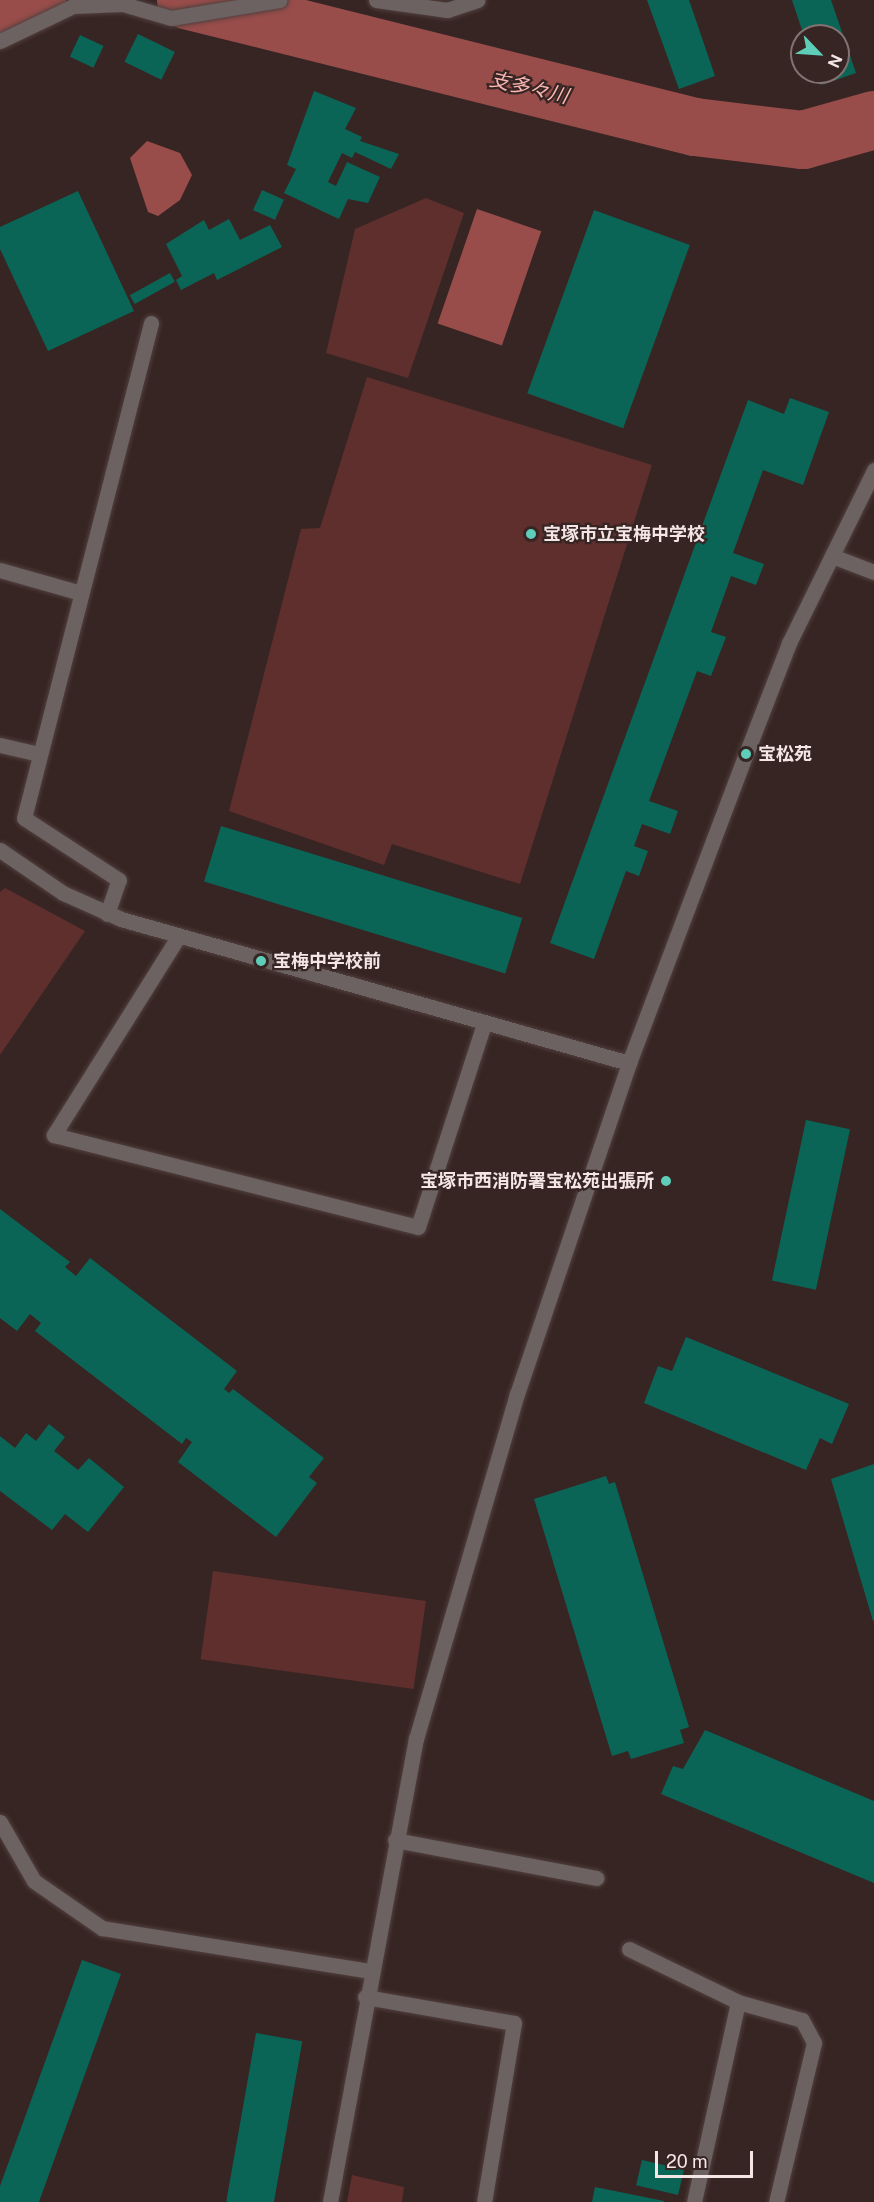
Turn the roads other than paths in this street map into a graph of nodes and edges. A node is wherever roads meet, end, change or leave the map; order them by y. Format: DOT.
graph roads {
  1 [pos="280,0"];
  2 [pos="376,0"];
  3 [pos="477,0"];
  4 [pos="0,41"];
  5 [pos="151,323"];
  6 [pos="874,470"];
  7 [pos="832,556"];
  8 [pos="0,570"];
  9 [pos="874,572"];
  10 [pos="81,593"];
  11 [pos="0,745"];
  12 [pos="39,754"];
  13 [pos="0,850"];
  14 [pos="107,914"];
  15 [pos="178,937"];
  16 [pos="484,1024"];
  17 [pos="629,1063"];
  18 [pos="0,1822"];
  19 [pos="395,1840"];
  20 [pos="596,1878"];
  21 [pos="629,1949"];
  22 [pos="370,1971"];
  23 [pos="365,1997"];
  24 [pos="738,2002"];
  25 [pos="330,2202"];
  26 [pos="484,2202"];
  27 [pos="694,2202"];
  28 [pos="776,2202"];
  1 -- 4 [label="street"];
  2 -- 3 [label="street"];
  5 -- 10 [label="street"];
  6 -- 7 [label="street"];
  7 -- 9 [label="street"];
  7 -- 17 [label="street"];
  8 -- 10 [label="street"];
  10 -- 12 [label="street"];
  11 -- 12 [label="street"];
  12 -- 14 [label="street"];
  13 -- 14 [label="street"];
  14 -- 15 [label="street"];
  15 -- 16 [label="street"];
  15 -- 16 [label="street"];
  16 -- 17 [label="street"];
  17 -- 19 [label="street"];
  18 -- 22 [label="street"];
  19 -- 20 [label="street"];
  19 -- 22 [label="street"];
  21 -- 24 [label="street"];
  22 -- 23 [label="street"];
  23 -- 25 [label="street"];
  23 -- 26 [label="street"];
  24 -- 27 [label="street"];
  24 -- 28 [label="street"];
}
